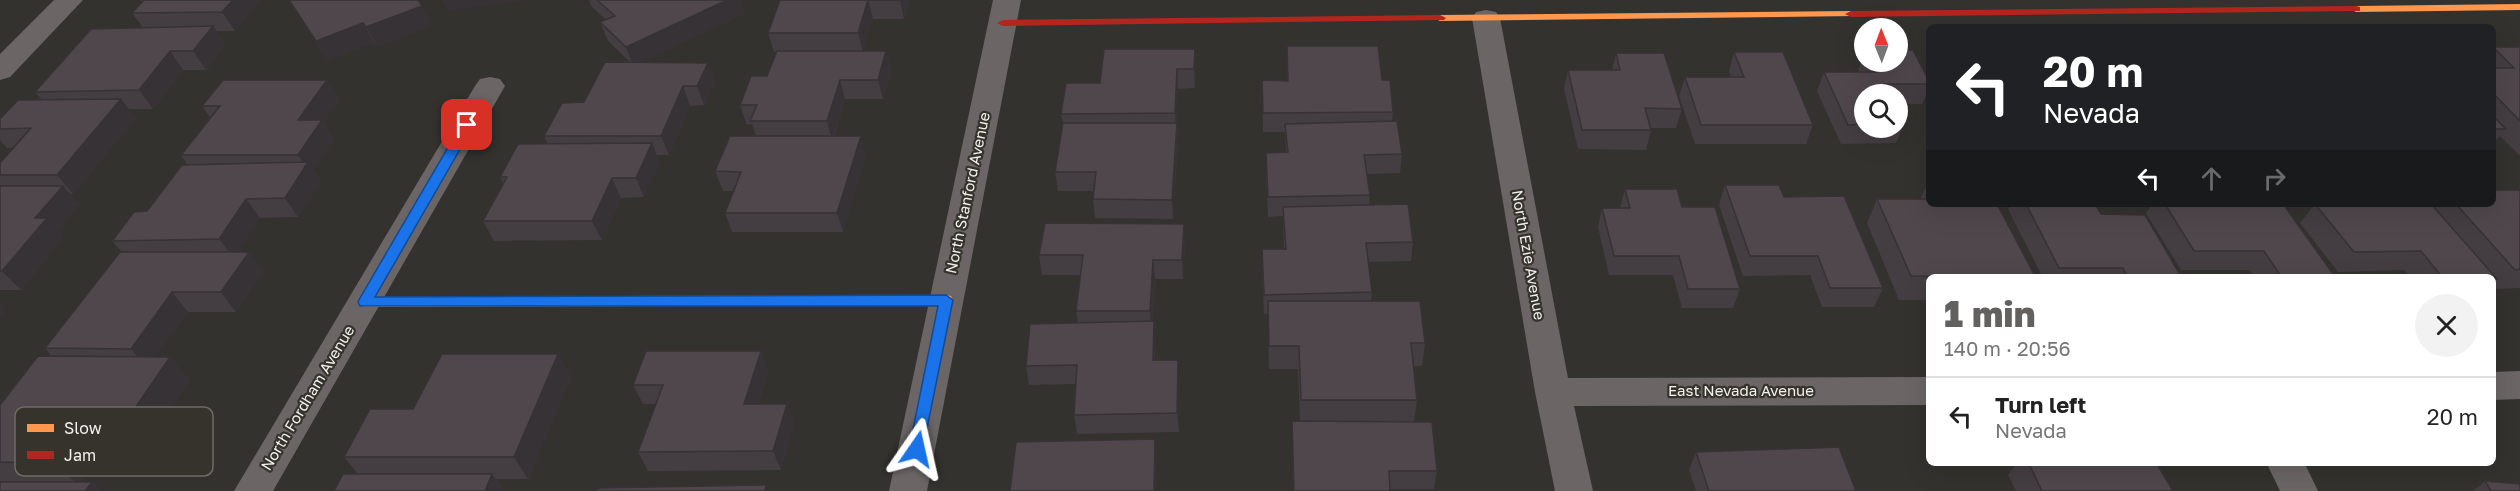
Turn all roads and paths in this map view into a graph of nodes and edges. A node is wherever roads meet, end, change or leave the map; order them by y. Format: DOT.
graph roads {
  1 [pos="69,0"];
  2 [pos="2520,8"];
  3 [pos="1005,12"];
  4 [pos="1486,18"];
  5 [pos="0,71"];
  6 [pos="490,86"];
  7 [pos="946,300"];
  8 [pos="365,302"];
  9 [pos="2520,385"];
  10 [pos="2496,386"];
  11 [pos="1926,391"];
  12 [pos="1553,392"];
  13 [pos="2287,466"];
  14 [pos="253,491"];
  15 [pos="908,491"];
  16 [pos="1574,491"];
  17 [pos="2299,491"];
  1 -- 5 [label="street"];
  2 -- 4 [label="street"];
  3 -- 4 [label="street"];
  3 -- 7 [label="street, North Stanford Avenue"];
  4 -- 12 [label="street, North Ezie Avenue"];
  6 -- 8 [label="street, North Fordham Avenue"];
  7 -- 8 [label="street"];
  7 -- 15 [label="street, North Stanford Avenue"];
  8 -- 14 [label="street, North Fordham Avenue"];
  9 -- 10 [label="street"];
  11 -- 12 [label="street, East Nevada Avenue"];
  12 -- 16 [label="street, North Ezie Avenue"];
  13 -- 17 [label="street"];
}
